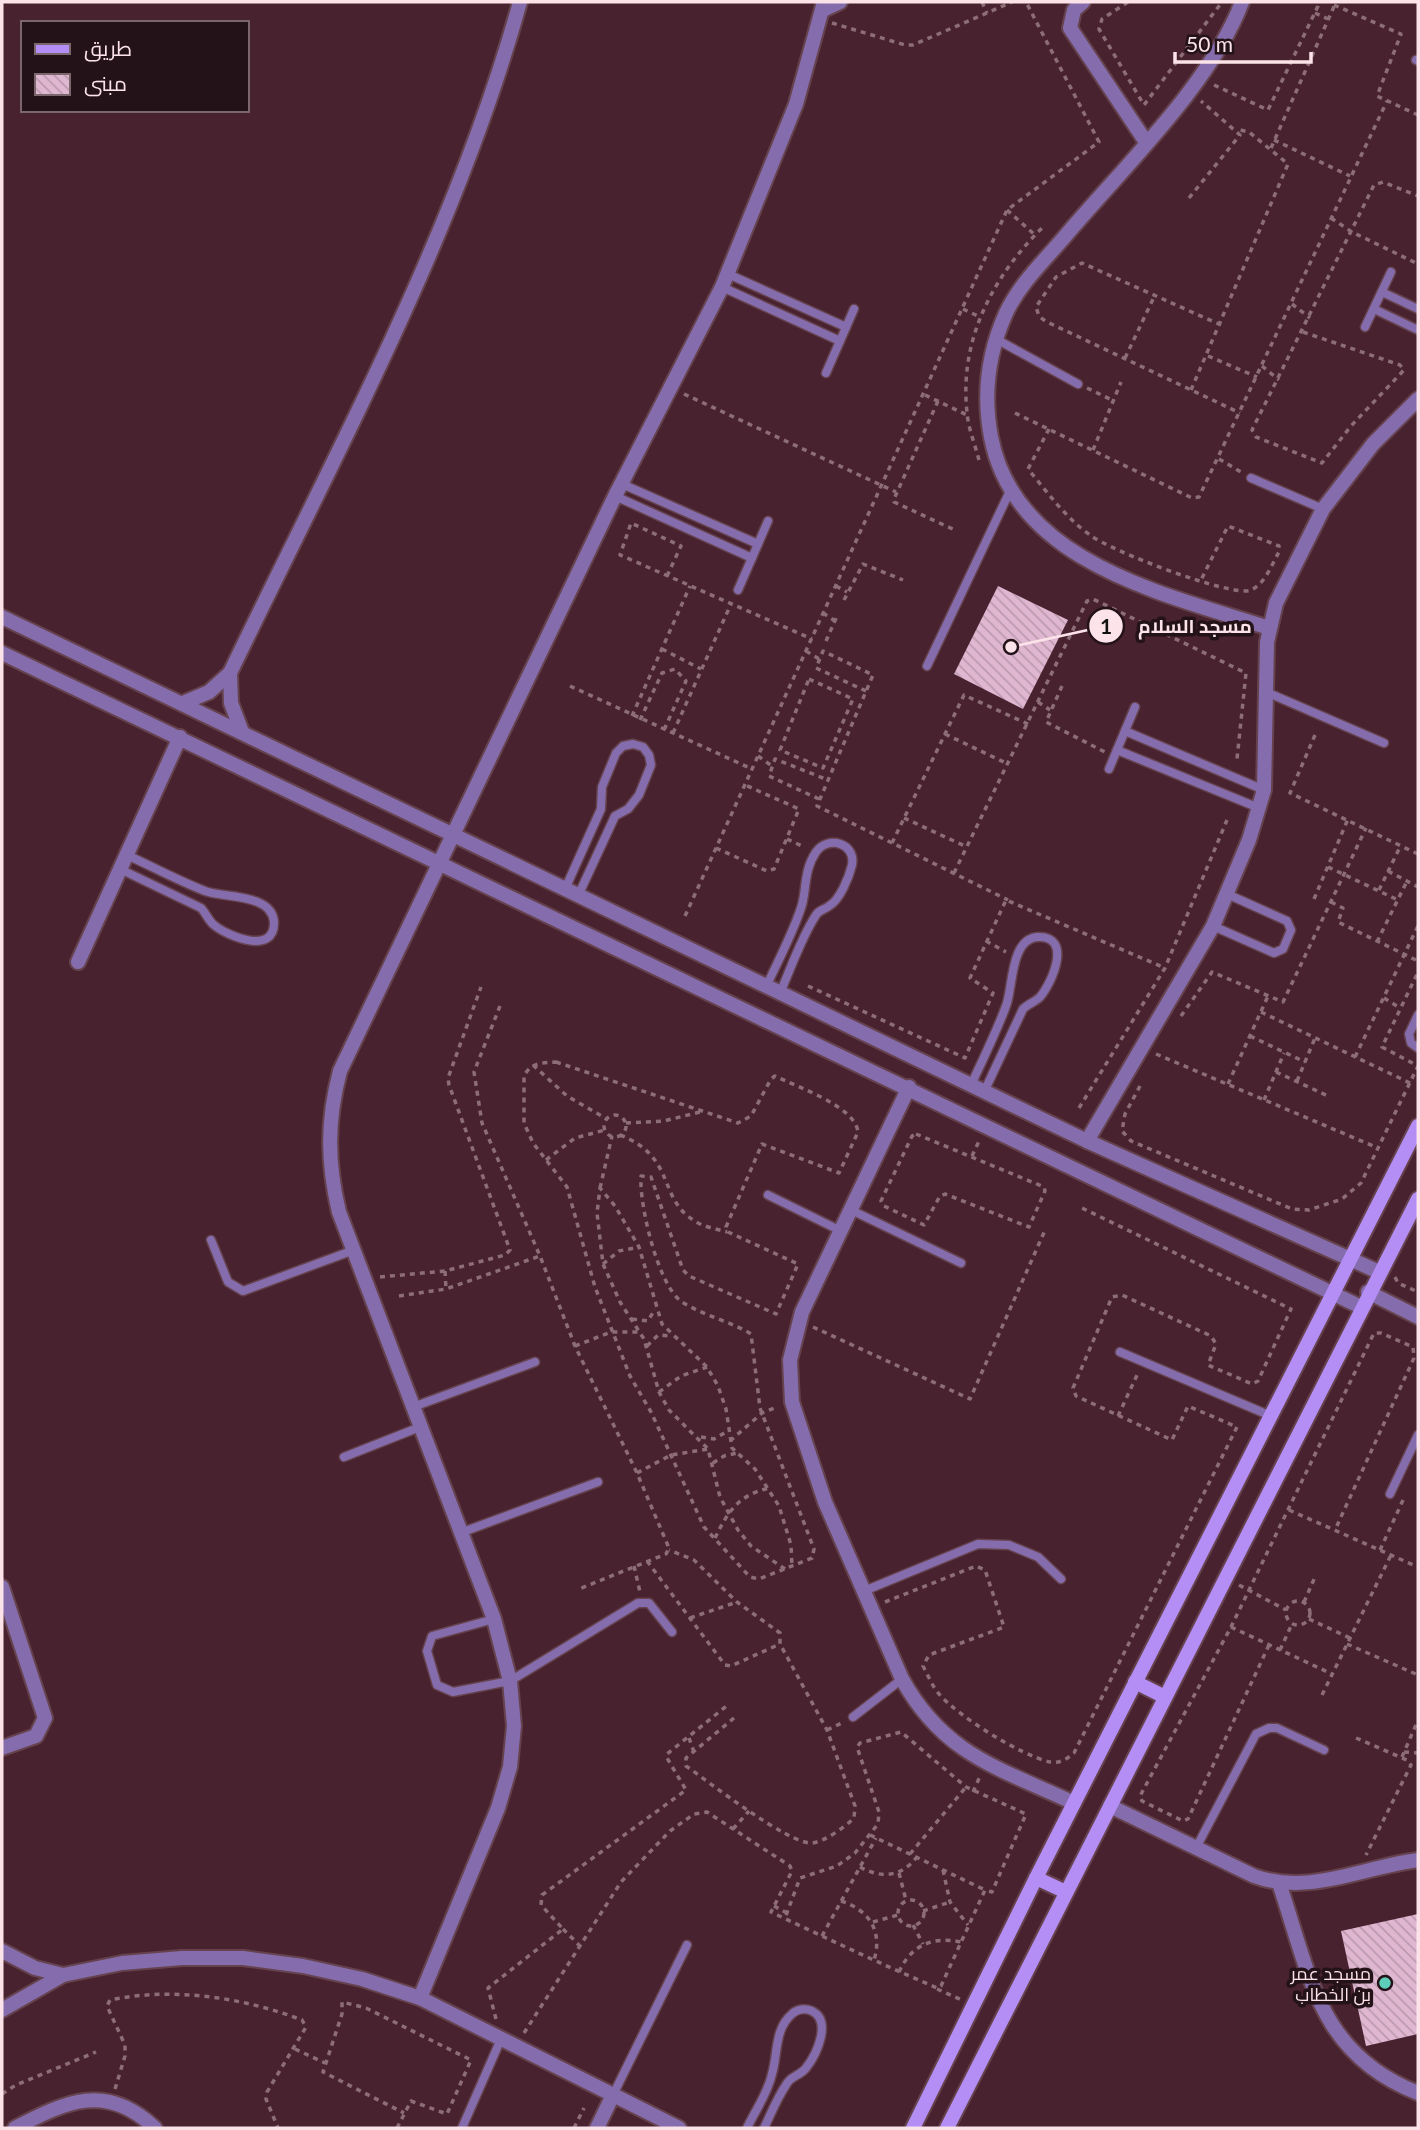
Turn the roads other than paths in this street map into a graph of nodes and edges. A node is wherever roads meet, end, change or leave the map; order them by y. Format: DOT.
graph roads {
  1 [pos="520,2"];
  2 [pos="841,2"];
  3 [pos="1083,2"];
  4 [pos="1242,2"];
  5 [pos="822,10"];
  6 [pos="1146,142"];
  7 [pos="1391,272"];
  8 [pos="725,281"];
  9 [pos="1381,292"];
  10 [pos="854,309"];
  11 [pos="1374,309"];
  12 [pos="1418,309"];
  13 [pos="846,327"];
  14 [pos="1365,327"];
  15 [pos="1418,330"];
  16 [pos="996,339"];
  17 [pos="840,341"];
  18 [pos="826,373"];
  19 [pos="1078,384"];
  20 [pos="1418,399"];
  21 [pos="1251,478"];
  22 [pos="619,490"];
  23 [pos="1010,491"];
  24 [pos="1322,509"];
  25 [pos="768,521"];
  26 [pos="758,544"];
  27 [pos="752,558"];
  28 [pos="738,590"];
  29 [pos="2,617"];
  30 [pos="1269,628"];
  31 [pos="2,653"];
  32 [pos="927,666"];
  33 [pos="230,673"];
  34 [pos="1266,692"];
  35 [pos="183,703"];
  36 [pos="1135,707"];
  37 [pos="1125,731"];
  38 [pos="242,732"];
  39 [pos="180,737"];
  40 [pos="1384,743"];
  41 [pos="1116,754"];
  42 [pos="1110,769"];
  43 [pos="1264,790"];
  44 [pos="1259,808"];
  45 [pos="452,835"];
  46 [pos="127,855"];
  47 [pos="439,863"];
  48 [pos="120,869"];
  49 [pos="572,893"];
  50 [pos="1227,894"];
  51 [pos="1213,926"];
  52 [pos="78,962"];
  53 [pos="773,990"];
  54 [pos="1418,1015"];
  55 [pos="1418,1048"];
  56 [pos="909,1087"];
  57 [pos="978,1088"];
  58 [pos="1418,1126"];
  59 [pos="1087,1141"];
  60 [pos="768,1195"];
  61 [pos="1418,1199"];
  62 [pos="849,1209"];
  63 [pos="839,1230"];
  64 [pos="211,1240"];
  65 [pos="354,1250"];
  66 [pos="1351,1260"];
  67 [pos="961,1263"];
  68 [pos="1379,1272"];
  69 [pos="1368,1293"];
  70 [pos="1334,1294"];
  71 [pos="1361,1307"];
  72 [pos="1418,1317"];
  73 [pos="1120,1352"];
  74 [pos="536,1362"];
  75 [pos="413,1407"];
  76 [pos="1271,1416"];
  77 [pos="420,1427"];
  78 [pos="1418,1435"];
  79 [pos="344,1457"];
  80 [pos="598,1482"];
  81 [pos="1390,1494"];
  82 [pos="460,1532"];
  83 [pos="1060,1579"];
  84 [pos="2,1587"];
  85 [pos="864,1591"];
  86 [pos="494,1619"];
  87 [pos="672,1632"];
  88 [pos="902,1679"];
  89 [pos="510,1681"];
  90 [pos="1135,1682"];
  91 [pos="1165,1697"];
  92 [pos="853,1717"];
  93 [pos="2,1748"];
  94 [pos="1324,1750"];
  95 [pos="1074,1803"];
  96 [pos="1110,1806"];
  97 [pos="1196,1848"];
  98 [pos="1418,1860"];
  99 [pos="1036,1878"];
  100 [pos="1279,1883"];
  101 [pos="1066,1892"];
  102 [pos="687,1945"];
  103 [pos="2,1951"];
  104 [pos="63,1975"];
  105 [pos="420,1998"];
  106 [pos="2,2010"];
  107 [pos="508,2042"];
  108 [pos="1418,2093"];
  109 [pos="613,2095"];
  110 [pos="15,2128"];
  111 [pos="155,2128"];
  112 [pos="462,2128"];
  113 [pos="597,2128"];
  114 [pos="679,2128"];
  115 [pos="747,2128"];
  116 [pos="764,2128"];
  117 [pos="913,2128"];
  118 [pos="947,2128"];
  1 -- 33 [label="street"];
  2 -- 5 [label="street"];
  3 -- 6 [label="street"];
  4 -- 6 [label="street"];
  5 -- 8 [label="street"];
  6 -- 16 [label="street"];
  7 -- 9 [label="lane"];
  8 -- 13 [label="lane"];
  8 -- 17 [label="lane"];
  8 -- 22 [label="street"];
  9 -- 11 [label="lane"];
  9 -- 12 [label="lane"];
  10 -- 13 [label="lane"];
  11 -- 14 [label="lane"];
  11 -- 15 [label="lane"];
  13 -- 17 [label="lane"];
  16 -- 19 [label="lane"];
  16 -- 23 [label="street"];
  17 -- 18 [label="lane"];
  20 -- 24 [label="street"];
  21 -- 24 [label="lane"];
  22 -- 26 [label="lane"];
  22 -- 27 [label="lane"];
  22 -- 45 [label="street"];
  23 -- 30 [label="street"];
  23 -- 32 [label="lane"];
  24 -- 30 [label="street"];
  25 -- 26 [label="lane"];
  26 -- 27 [label="lane"];
  27 -- 28 [label="lane"];
  29 -- 35 [label="street"];
  30 -- 34 [label="street"];
  31 -- 39 [label="street"];
  33 -- 35 [label="street"];
  33 -- 38 [label="street"];
  34 -- 40 [label="lane"];
  34 -- 43 [label="street"];
  35 -- 38 [label="street"];
  36 -- 37 [label="lane"];
  37 -- 41 [label="lane"];
  37 -- 43 [label="lane"];
  38 -- 45 [label="street"];
  39 -- 46 [label="street"];
  39 -- 47 [label="street"];
  41 -- 42 [label="lane"];
  41 -- 44 [label="lane"];
  43 -- 44 [label="street"];
  44 -- 50 [label="street"];
  45 -- 47 [label="street"];
  45 -- 49 [label="street"];
  46 -- 48 [label="street"];
  46 -- 48 [label="lane"];
  47 -- 56 [label="street"];
  47 -- 65 [label="street"];
  48 -- 52 [label="street"];
  49 -- 49 [label="lane"];
  49 -- 53 [label="street"];
  50 -- 51 [label="street"];
  50 -- 51 [label="lane"];
  51 -- 59 [label="street"];
  53 -- 53 [label="lane"];
  53 -- 57 [label="street"];
  54 -- 55 [label="lane"];
  56 -- 62 [label="street"];
  56 -- 70 [label="street"];
  57 -- 57 [label="lane"];
  57 -- 59 [label="street"];
  58 -- 66 [label="street"];
  59 -- 66 [label="street"];
  60 -- 63 [label="lane"];
  61 -- 68 [label="street"];
  62 -- 63 [label="street"];
  62 -- 67 [label="lane"];
  63 -- 85 [label="street"];
  64 -- 65 [label="lane"];
  65 -- 75 [label="street"];
  66 -- 68 [label="street"];
  66 -- 70 [label="street"];
  68 -- 69 [label="street"];
  69 -- 71 [label="street"];
  69 -- 72 [label="street"];
  70 -- 71 [label="street"];
  70 -- 76 [label="street"];
  71 -- 91 [label="street"];
  73 -- 76 [label="lane"];
  74 -- 75 [label="lane"];
  75 -- 77 [label="street"];
  76 -- 90 [label="street"];
  77 -- 79 [label="lane"];
  77 -- 82 [label="street"];
  78 -- 81 [label="lane"];
  80 -- 82 [label="lane"];
  82 -- 86 [label="street"];
  83 -- 85 [label="lane"];
  84 -- 93 [label="street"];
  85 -- 88 [label="street"];
  86 -- 89 [label="street"];
  86 -- 89 [label="lane"];
  87 -- 89 [label="lane"];
  88 -- 92 [label="lane"];
  88 -- 95 [label="street"];
  89 -- 105 [label="street"];
  90 -- 91 [label="street"];
  90 -- 95 [label="street"];
  91 -- 96 [label="street"];
  94 -- 97 [label="lane"];
  95 -- 99 [label="street"];
  96 -- 97 [label="street"];
  96 -- 101 [label="street"];
  97 -- 100 [label="street"];
  98 -- 100 [label="street"];
  99 -- 101 [label="street"];
  99 -- 117 [label="street"];
  100 -- 108 [label="street"];
  101 -- 118 [label="street"];
  102 -- 109 [label="lane"];
  103 -- 104 [label="street"];
  104 -- 105 [label="street"];
  104 -- 106 [label="street"];
  105 -- 107 [label="street"];
  107 -- 109 [label="street"];
  107 -- 112 [label="lane"];
  109 -- 113 [label="street"];
  109 -- 114 [label="street"];
  110 -- 111 [label="street"];
  115 -- 116 [label="lane"];
}
